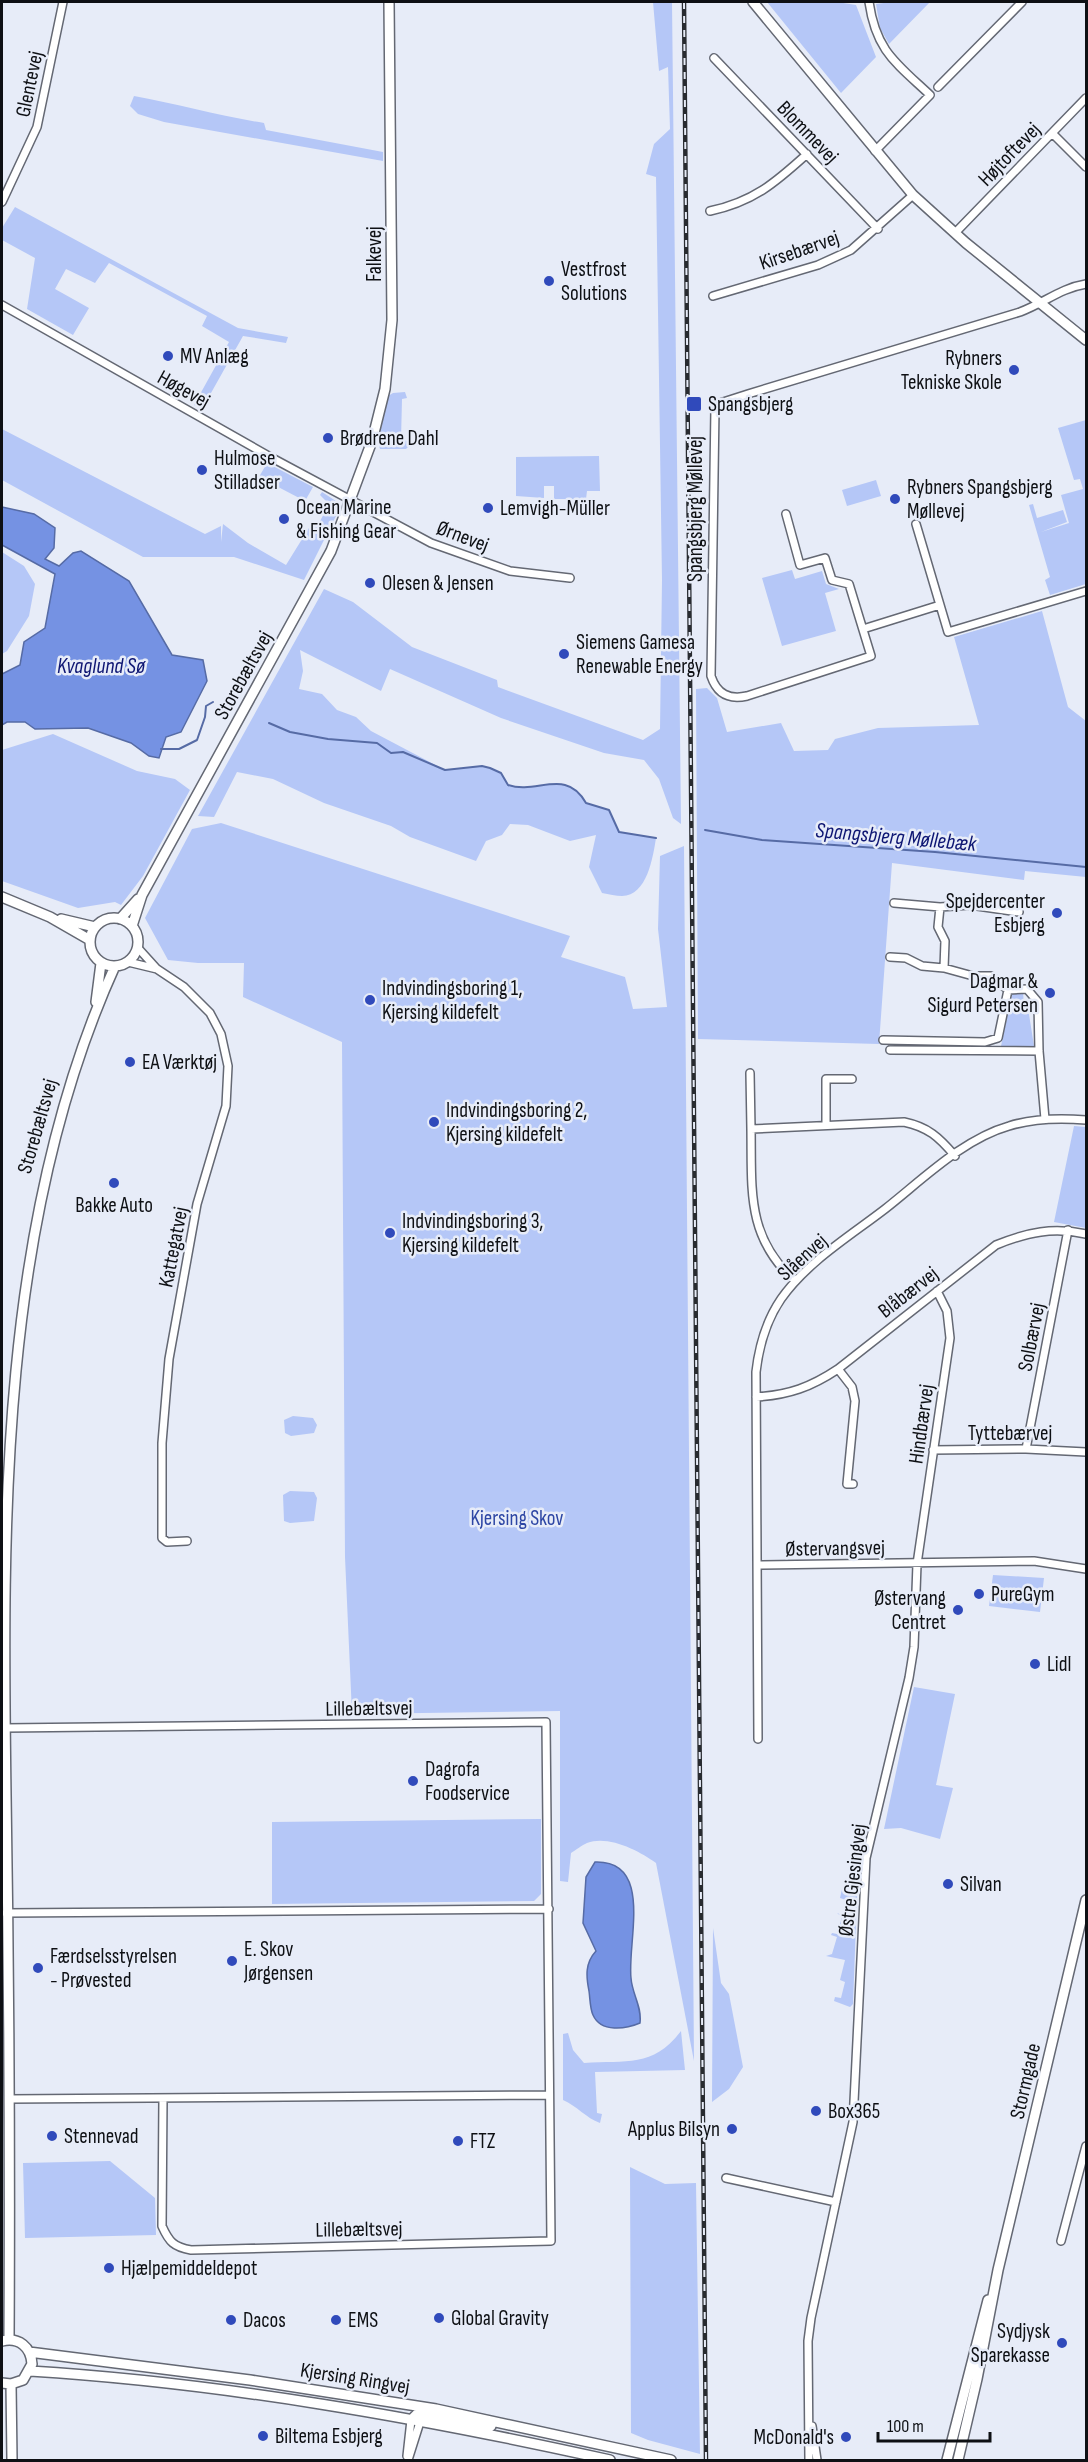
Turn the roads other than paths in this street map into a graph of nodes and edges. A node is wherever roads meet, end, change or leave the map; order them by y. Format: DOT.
graph roads {
  1 [pos="63,2"];
  2 [pos="389,2"];
  3 [pos="753,2"];
  4 [pos="869,2"];
  5 [pos="1022,2"];
  6 [pos="714,58"];
  7 [pos="938,87"];
  8 [pos="1086,98"];
  9 [pos="1052,133"];
  10 [pos="875,151"];
  11 [pos="807,154"];
  12 [pos="1086,167"];
  13 [pos="913,195"];
  14 [pos="2,202"];
  15 [pos="710,211"];
  16 [pos="878,229"];
  17 [pos="955,233"];
  18 [pos="1086,284"];
  19 [pos="713,296"];
  20 [pos="1040,304"];
  21 [pos="2,305"];
  22 [pos="1086,340"];
  23 [pos="352,501"];
  24 [pos="786,514"];
  25 [pos="916,524"];
  26 [pos="570,578"];
  27 [pos="1086,591"];
  28 [pos="940,605"];
  29 [pos="863,629"];
  30 [pos="142,895"];
  31 [pos="2,897"];
  32 [pos="894,903"];
  33 [pos="940,907"];
  34 [pos="1019,912"];
  35 [pos="50,917"];
  36 [pos="120,919"];
  37 [pos="132,926"];
  38 [pos="95,927"];
  39 [pos="90,939"];
  40 [pos="138,948"];
  41 [pos="890,957"];
  42 [pos="128,962"];
  43 [pos="101,963"];
  44 [pos="115,966"];
  45 [pos="945,968"];
  46 [pos="157,969"];
  47 [pos="1008,990"];
  48 [pos="95,1004"];
  49 [pos="883,1040"];
  50 [pos="890,1050"];
  51 [pos="1039,1051"];
  52 [pos="750,1073"];
  53 [pos="852,1079"];
  54 [pos="1045,1119"];
  55 [pos="1086,1120"];
  56 [pos="826,1125"];
  57 [pos="751,1129"];
  58 [pos="954,1156"];
  59 [pos="1068,1230"];
  60 [pos="1086,1234"];
  61 [pos="795,1281"];
  62 [pos="937,1291"];
  63 [pos="838,1369"];
  64 [pos="756,1397"];
  65 [pos="1026,1449"];
  66 [pos="933,1450"];
  67 [pos="1086,1452"];
  68 [pos="853,1485"];
  69 [pos="187,1541"];
  70 [pos="917,1564"];
  71 [pos="757,1565"];
  72 [pos="1086,1569"];
  73 [pos="5,1728"];
  74 [pos="758,1740"];
  75 [pos="4,1814"];
  76 [pos="1086,1900"];
  77 [pos="549,1909"];
  78 [pos="6,1913"];
  79 [pos="549,2095"];
  80 [pos="163,2098"];
  81 [pos="9,2099"];
  82 [pos="5,2145"];
  83 [pos="1086,2146"];
  84 [pos="726,2178"];
  85 [pos="836,2202"];
  86 [pos="1061,2241"];
  87 [pos="998,2270"];
  88 [pos="5,2341"];
  89 [pos="29,2352"];
  90 [pos="30,2371"];
  91 [pos="6,2384"];
  92 [pos="410,2405"];
  93 [pos="808,2412"];
  94 [pos="416,2419"];
  95 [pos="572,2438"];
  96 [pos="12,2460"];
  97 [pos="407,2460"];
  98 [pos="610,2460"];
  99 [pos="671,2460"];
  100 [pos="808,2460"];
  101 [pos="817,2460"];
  102 [pos="948,2460"];
  103 [pos="957,2460"];
  1 -- 14 [label="street, Glentevej"];
  2 -- 23 [label="street, Falkevej"];
  3 -- 10 [label="street"];
  4 -- 10 [label="street"];
  5 -- 7 [label="street"];
  6 -- 11 [label="street, Blommevej"];
  8 -- 9 [label="street, Højtoftevej"];
  9 -- 12 [label="street"];
  9 -- 17 [label="street, Højtoftevej"];
  10 -- 13 [label="street"];
  11 -- 15 [label="street"];
  11 -- 16 [label="street, Blommevej"];
  13 -- 16 [label="street, Kirsebærvej"];
  13 -- 17 [label="street"];
  16 -- 19 [label="street, Kirsebærvej"];
  17 -- 20 [label="street"];
  18 -- 20 [label="street"];
  20 -- 22 [label="street"];
  20 -- 29 [label="street, Spangsbjerg Møllevej"];
  21 -- 23 [label="street, Høgevej"];
  23 -- 26 [label="street, Ørnevej"];
  23 -- 30 [label="street, Storebæltsvej"];
  24 -- 29 [label="street, Spangsbjerg Møllevej"];
  25 -- 28 [label="street"];
  27 -- 28 [label="street"];
  28 -- 29 [label="street"];
  30 -- 36 [label="street, Storebæltsvej"];
  30 -- 37 [label="street, Storebæltsvej"];
  31 -- 35 [label="street"];
  32 -- 33 [label="street"];
  33 -- 34 [label="street"];
  33 -- 45 [label="street"];
  35 -- 38 [label="street"];
  35 -- 39 [label="street"];
  36 -- 37 [label="street"];
  36 -- 38 [label="street"];
  37 -- 40 [label="street"];
  38 -- 39 [label="street"];
  39 -- 43 [label="street"];
  40 -- 42 [label="street"];
  40 -- 46 [label="street, Kattegatvej"];
  41 -- 45 [label="street"];
  42 -- 44 [label="street"];
  42 -- 46 [label="street, Kattegatvej"];
  43 -- 44 [label="street"];
  43 -- 48 [label="street, Storebæltsvej"];
  44 -- 48 [label="street, Storebæltsvej"];
  45 -- 47 [label="street"];
  46 -- 69 [label="street, Kattegatvej"];
  47 -- 49 [label="street"];
  47 -- 51 [label="street"];
  48 -- 73 [label="street, Storebæltsvej"];
  50 -- 51 [label="street"];
  51 -- 54 [label="street"];
  52 -- 57 [label="street"];
  53 -- 56 [label="street"];
  54 -- 55 [label="street, Slåenvej"];
  54 -- 58 [label="street, Slåenvej"];
  56 -- 57 [label="street"];
  56 -- 58 [label="street"];
  57 -- 61 [label="street"];
  58 -- 61 [label="street, Slåenvej"];
  59 -- 60 [label="street, Blåbærvej"];
  59 -- 62 [label="street, Blåbærvej"];
  59 -- 65 [label="street, Solbærvej"];
  61 -- 64 [label="street, Slåenvej"];
  62 -- 63 [label="street, Blåbærvej"];
  62 -- 66 [label="street, Hindbærvej"];
  63 -- 64 [label="street, Blåbærvej"];
  63 -- 68 [label="street"];
  64 -- 71 [label="street, Slåenvej"];
  65 -- 66 [label="street, Tyttebærvej"];
  65 -- 67 [label="street, Tyttebærvej"];
  66 -- 70 [label="street, Hindbærvej"];
  70 -- 71 [label="street, Østervangsvej"];
  70 -- 72 [label="street, Østervangsvej"];
  70 -- 85 [label="street, Østre Gjesingvej"];
  71 -- 74 [label="street, Østervangsvej"];
  73 -- 75 [label="street, Storebæltsvej"];
  73 -- 77 [label="street, Lillebæltsvej"];
  75 -- 78 [label="street, Storebæltsvej"];
  76 -- 87 [label="street, Stormgade"];
  77 -- 78 [label="street"];
  77 -- 79 [label="street, Lillebæltsvej"];
  78 -- 81 [label="street, Storebæltsvej"];
  79 -- 80 [label="street"];
  79 -- 80 [label="street, Lillebæltsvej"];
  80 -- 81 [label="street"];
  81 -- 82 [label="street, Storebæltsvej"];
  82 -- 88 [label="street, Storebæltsvej"];
  83 -- 86 [label="street"];
  84 -- 85 [label="street"];
  85 -- 93 [label="street, Østre Gjesingvej"];
  87 -- 102 [label="street, Stormgade"];
  87 -- 103 [label="street, Stormgade"];
  88 -- 89 [label="street"];
  89 -- 90 [label="street"];
  89 -- 92 [label="street, Kjersing Ringvej"];
  90 -- 91 [label="street"];
  90 -- 94 [label="street, Kjersing Ringvej"];
  91 -- 96 [label="street"];
  92 -- 94 [label="street"];
  92 -- 95 [label="street, Kjersing Ringvej"];
  93 -- 100 [label="street, Østre Gjesingvej"];
  93 -- 101 [label="street, Østre Gjesingvej"];
  94 -- 95 [label="street"];
  94 -- 97 [label="street, Kjersing Ringvej"];
  94 -- 98 [label="street, Kjersing Ringvej"];
  95 -- 99 [label="street, Kjersing Ringvej"];
}
